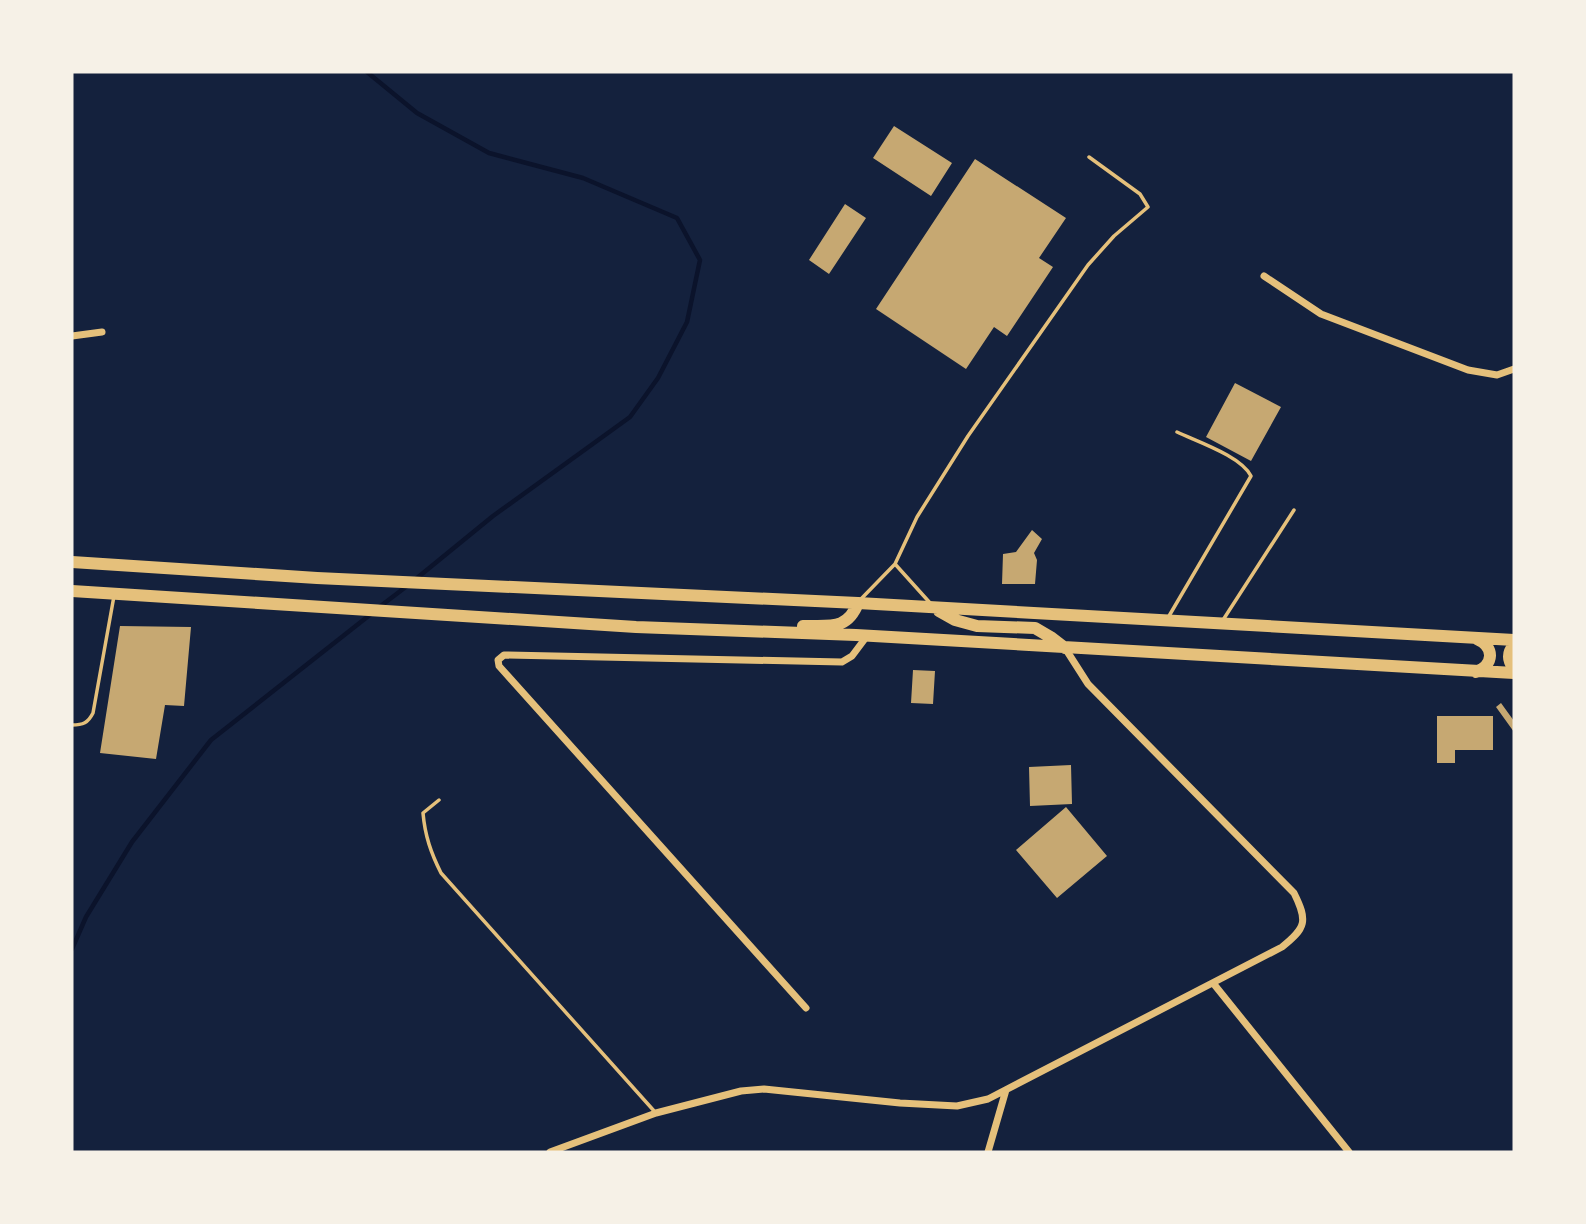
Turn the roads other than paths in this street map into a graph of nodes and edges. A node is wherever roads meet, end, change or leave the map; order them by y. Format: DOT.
graph roads {
  1 [pos="1089,158"];
  2 [pos="1264,276"];
  3 [pos="102,332"];
  4 [pos="72,336"];
  5 [pos="1514,369"];
  6 [pos="1177,432"];
  7 [pos="1294,510"];
  8 [pos="72,562"];
  9 [pos="895,564"];
  10 [pos="72,591"];
  11 [pos="114,594"];
  12 [pos="858,603"];
  13 [pos="935,609"];
  14 [pos="1166,621"];
  15 [pos="1221,624"];
  16 [pos="764,632"];
  17 [pos="867,636"];
  18 [pos="1476,639"];
  19 [pos="1514,640"];
  20 [pos="1514,645"];
  21 [pos="1065,648"];
  22 [pos="1514,671"];
  23 [pos="1475,672"];
  24 [pos="72,725"];
  25 [pos="439,800"];
  26 [pos="1213,983"];
  27 [pos="806,1008"];
  28 [pos="1006,1090"];
  29 [pos="656,1113"];
  30 [pos="550,1152"];
  31 [pos="988,1152"];
  32 [pos="1349,1152"];
  1 -- 9 [label="lane"];
  2 -- 5 [label="street"];
  3 -- 4 [label="street"];
  6 -- 14 [label="lane"];
  7 -- 15 [label="lane"];
  8 -- 12 [label="highway"];
  9 -- 12 [label="lane"];
  9 -- 13 [label="lane"];
  10 -- 11 [label="highway"];
  11 -- 16 [label="highway"];
  11 -- 24 [label="lane"];
  12 -- 13 [label="highway"];
  12 -- 16 [label="highway"];
  13 -- 14 [label="highway"];
  13 -- 21 [label="highway"];
  14 -- 15 [label="highway"];
  15 -- 18 [label="highway"];
  16 -- 17 [label="highway"];
  17 -- 21 [label="highway"];
  17 -- 27 [label="street"];
  18 -- 19 [label="highway"];
  18 -- 23 [label="highway"];
  20 -- 22 [label="highway"];
  21 -- 23 [label="highway"];
  21 -- 26 [label="street"];
  22 -- 23 [label="highway"];
  25 -- 29 [label="lane"];
  26 -- 28 [label="street"];
  26 -- 32 [label="street"];
  28 -- 29 [label="street"];
  28 -- 31 [label="street"];
  29 -- 30 [label="street"];
}
